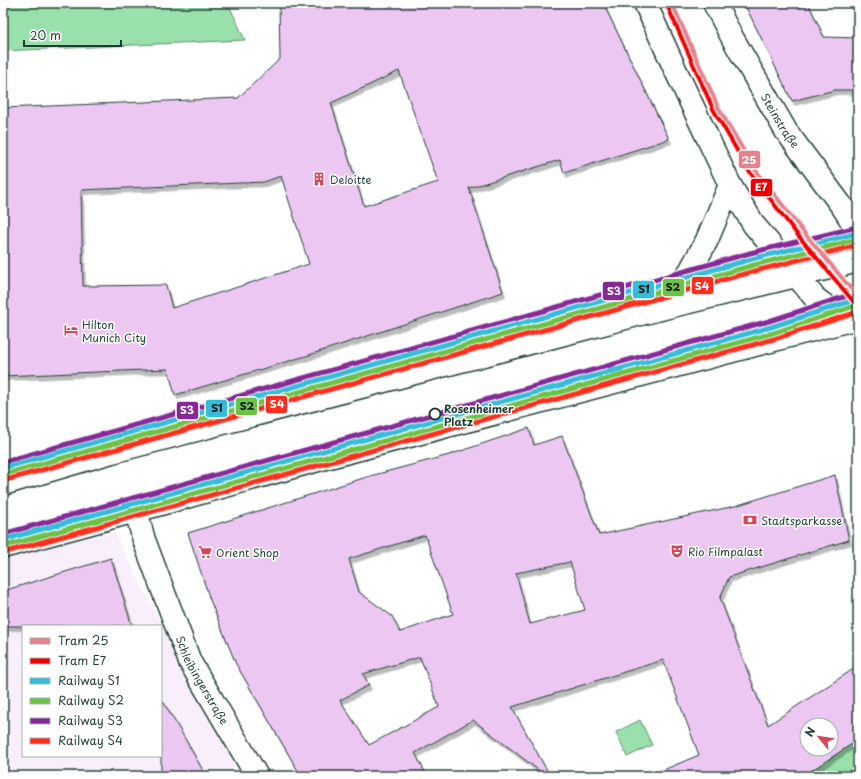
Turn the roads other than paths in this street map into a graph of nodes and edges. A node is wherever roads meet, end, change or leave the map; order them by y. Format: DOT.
graph roads {
  1 [pos="645,3"];
  2 [pos="714,3"];
  3 [pos="730,185"];
  4 [pos="858,230"];
  5 [pos="858,261"];
  6 [pos="796,275"];
  7 [pos="660,309"];
  8 [pos="854,322"];
  9 [pos="3,484"];
  10 [pos="136,511"];
  11 [pos="3,547"];
  12 [pos="257,776"];
  1 -- 3 [label="main road"];
  2 -- 4 [label="main road, Steinstraße"];
  3 -- 6 [label="main road"];
  3 -- 7 [label="main road"];
  5 -- 6 [label="main road"];
  6 -- 7 [label="main road"];
  6 -- 8 [label="main road"];
  7 -- 9 [label="main road"];
  8 -- 10 [label="main road"];
  10 -- 11 [label="main road"];
  10 -- 12 [label="main road, Schleibingerstraße"];
}
